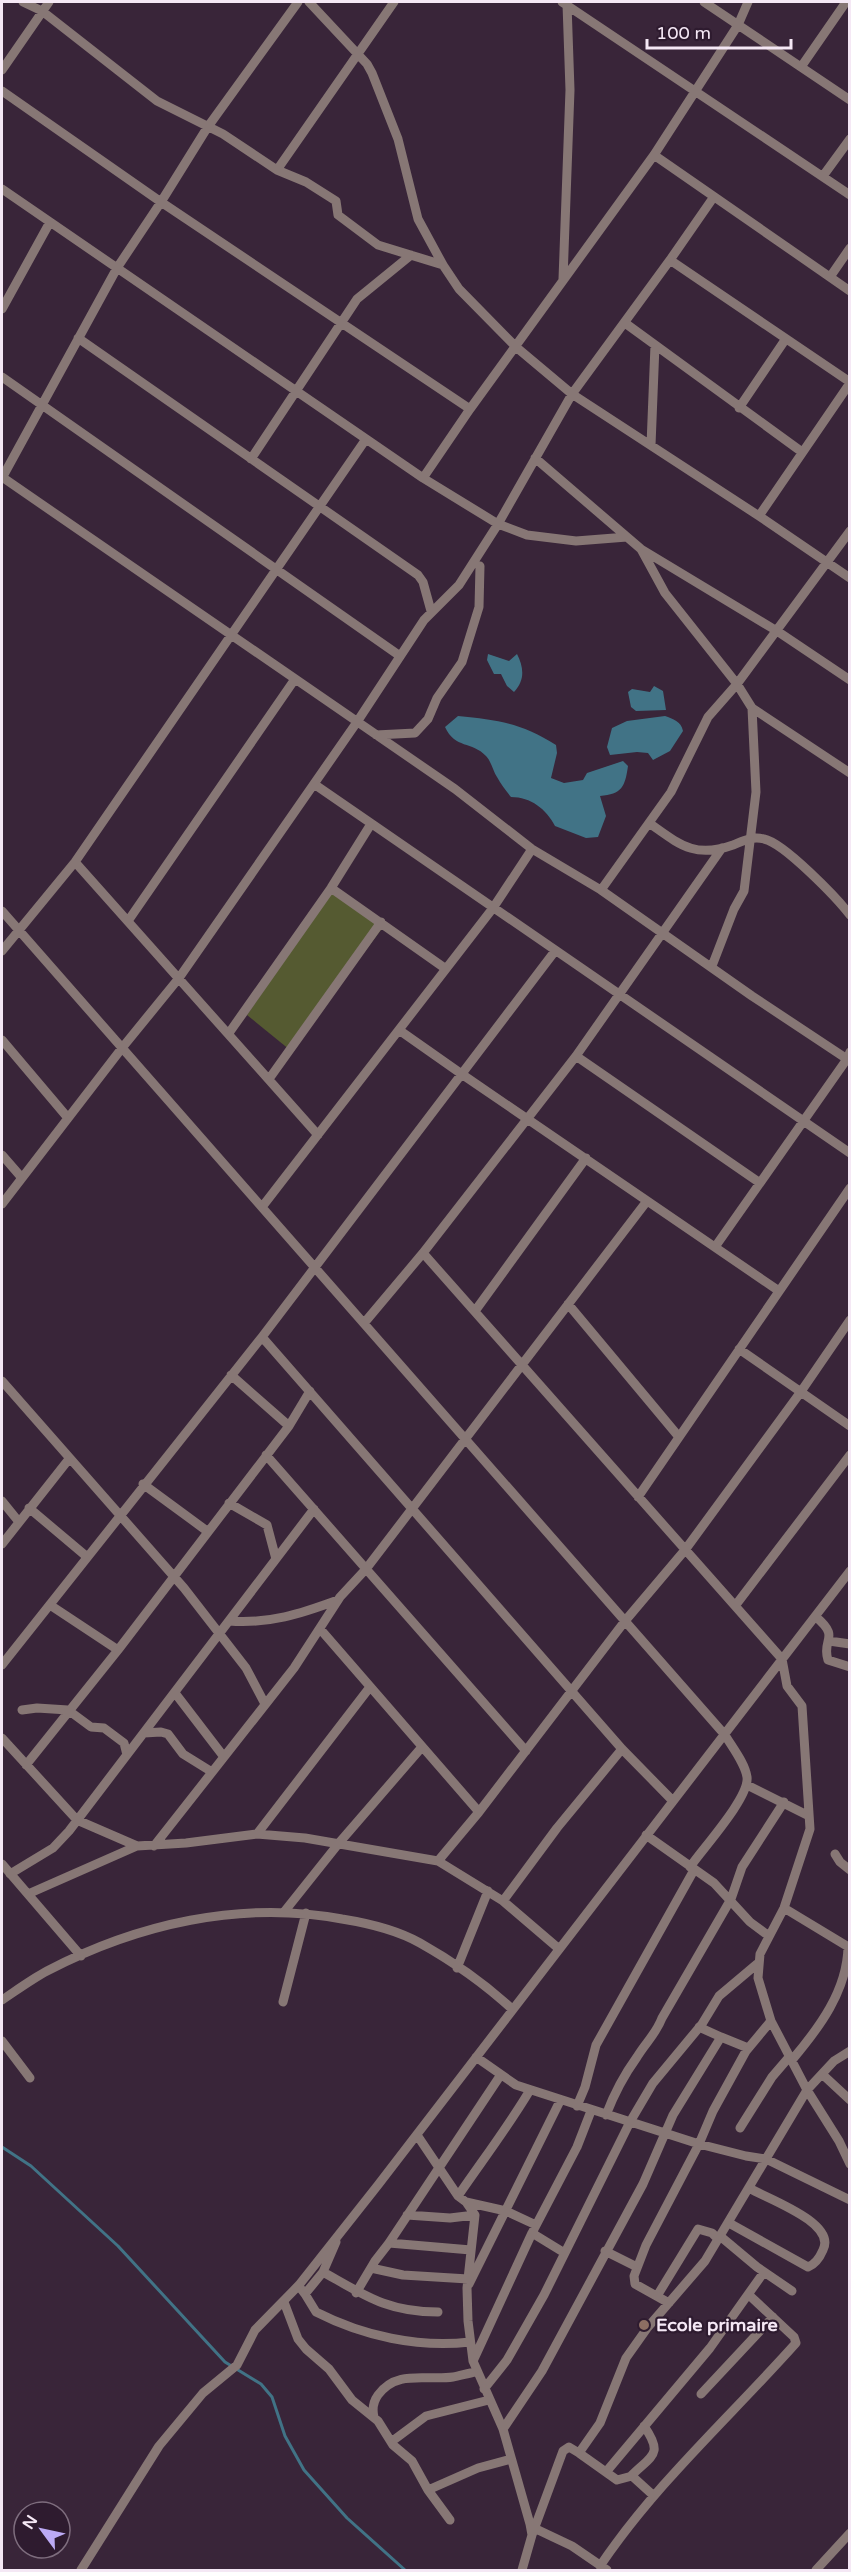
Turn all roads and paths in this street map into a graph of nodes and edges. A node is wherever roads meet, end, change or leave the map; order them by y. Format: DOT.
graph roads {
  1 [pos="23,2"];
  2 [pos="49,2"];
  3 [pos="298,2"];
  4 [pos="309,2"];
  5 [pos="394,2"];
  6 [pos="704,2"];
  7 [pos="747,2"];
  8 [pos="846,2"];
  9 [pos="566,3"];
  10 [pos="42,11"];
  11 [pos="738,25"];
  12 [pos="358,54"];
  13 [pos="801,67"];
  14 [pos="2,70"];
  15 [pos="2,91"];
  16 [pos="695,91"];
  17 [pos="849,100"];
  18 [pos="207,128"];
  19 [pos="849,140"];
  20 [pos="654,155"];
  21 [pos="277,170"];
  22 [pos="823,176"];
  23 [pos="2,189"];
  24 [pos="849,195"];
  25 [pos="713,198"];
  26 [pos="161,202"];
  27 [pos="50,222"];
  28 [pos="849,248"];
  29 [pos="411,255"];
  30 [pos="670,260"];
  31 [pos="443,265"];
  32 [pos="117,268"];
  33 [pos="830,277"];
  34 [pos="563,279"];
  35 [pos="849,291"];
  36 [pos="2,309"];
  37 [pos="340,322"];
  38 [pos="625,322"];
  39 [pos="78,338"];
  40 [pos="785,340"];
  41 [pos="655,345"];
  42 [pos="516,347"];
  43 [pos="2,377"];
  44 [pos="849,383"];
  45 [pos="296,389"];
  46 [pos="572,394"];
  47 [pos="42,405"];
  48 [pos="740,408"];
  49 [pos="470,409"];
  50 [pos="366,440"];
  51 [pos="651,445"];
  52 [pos="802,452"];
  53 [pos="535,458"];
  54 [pos="251,459"];
  55 [pos="2,478"];
  56 [pos="423,478"];
  57 [pos="320,507"];
  58 [pos="759,516"];
  59 [pos="498,524"];
  60 [pos="849,531"];
  61 [pos="627,537"];
  62 [pos="641,549"];
  63 [pos="827,562"];
  64 [pos="480,566"];
  65 [pos="276,571"];
  66 [pos="849,578"];
  67 [pos="431,611"];
  68 [pos="777,631"];
  69 [pos="231,636"];
  70 [pos="400,656"];
  71 [pos="295,680"];
  72 [pos="849,680"];
  73 [pos="737,684"];
  74 [pos="752,708"];
  75 [pos="357,722"];
  76 [pos="376,735"];
  77 [pos="849,773"];
  78 [pos="314,784"];
  79 [pos="649,823"];
  80 [pos="371,824"];
  81 [pos="751,838"];
  82 [pos="722,848"];
  83 [pos="532,849"];
  84 [pos="75,862"];
  85 [pos="331,888"];
  86 [pos="601,890"];
  87 [pos="493,908"];
  88 [pos="2,911"];
  89 [pos="849,915"];
  90 [pos="128,921"];
  91 [pos="381,922"];
  92 [pos="19,930"];
  93 [pos="662,932"];
  94 [pos="2,951"];
  95 [pos="555,951"];
  96 [pos="712,966"];
  97 [pos="446,969"];
  98 [pos="179,978"];
  99 [pos="619,996"];
  100 [pos="399,1030"];
  101 [pos="229,1033"];
  102 [pos="2,1040"];
  103 [pos="122,1048"];
  104 [pos="576,1056"];
  105 [pos="849,1057"];
  106 [pos="463,1076"];
  107 [pos="269,1079"];
  108 [pos="68,1118"];
  109 [pos="527,1119"];
  110 [pos="803,1122"];
  111 [pos="318,1135"];
  112 [pos="849,1154"];
  113 [pos="2,1155"];
  114 [pos="586,1158"];
  115 [pos="22,1178"];
  116 [pos="760,1183"];
  117 [pos="849,1188"];
  118 [pos="647,1201"];
  119 [pos="2,1204"];
  120 [pos="262,1207"];
  121 [pos="715,1247"];
  122 [pos="423,1253"];
  123 [pos="315,1268"];
  124 [pos="779,1291"];
  125 [pos="568,1304"];
  126 [pos="475,1311"];
  127 [pos="849,1320"];
  128 [pos="364,1322"];
  129 [pos="262,1337"];
  130 [pos="739,1349"];
  131 [pos="522,1365"];
  132 [pos="231,1375"];
  133 [pos="2,1381"];
  134 [pos="310,1391"];
  135 [pos="800,1393"];
  136 [pos="289,1426"];
  137 [pos="849,1426"];
  138 [pos="680,1437"];
  139 [pos="465,1439"];
  140 [pos="266,1455"];
  141 [pos="849,1455"];
  142 [pos="69,1459"];
  143 [pos="143,1484"];
  144 [pos="638,1497"];
  145 [pos="2,1501"];
  146 [pos="229,1503"];
  147 [pos="29,1508"];
  148 [pos="314,1509"];
  149 [pos="412,1509"];
  150 [pos="118,1515"];
  151 [pos="19,1522"];
  152 [pos="207,1531"];
  153 [pos="2,1544"];
  154 [pos="685,1550"];
  155 [pos="86,1556"];
  156 [pos="276,1559"];
  157 [pos="366,1569"];
  158 [pos="849,1572"];
  159 [pos="174,1577"];
  160 [pos="845,1582"];
  161 [pos="338,1600"];
  162 [pos="50,1605"];
  163 [pos="735,1606"];
  164 [pos="816,1617"];
  165 [pos="229,1621"];
  166 [pos="625,1621"];
  167 [pos="321,1630"];
  168 [pos="220,1633"];
  169 [pos="829,1641"];
  170 [pos="849,1644"];
  171 [pos="118,1650"];
  172 [pos="782,1659"];
  173 [pos="2,1665"];
  174 [pos="849,1667"];
  175 [pos="370,1687"];
  176 [pos="572,1692"];
  177 [pos="175,1693"];
  178 [pos="265,1704"];
  179 [pos="22,1710"];
  180 [pos="68,1710"];
  181 [pos="144,1733"];
  182 [pos="725,1735"];
  183 [pos="2,1738"];
  184 [pos="422,1747"];
  185 [pos="622,1749"];
  186 [pos="526,1751"];
  187 [pos="127,1755"];
  188 [pos="224,1756"];
  189 [pos="26,1765"];
  190 [pos="212,1772"];
  191 [pos="747,1785"];
  192 [pos="672,1800"];
  193 [pos="784,1802"];
  194 [pos="479,1812"];
  195 [pos="809,1816"];
  196 [pos="77,1820"];
  197 [pos="257,1834"];
  198 [pos="646,1835"];
  199 [pos="339,1843"];
  200 [pos="136,1846"];
  201 [pos="154,1846"];
  202 [pos="835,1854"];
  203 [pos="438,1861"];
  204 [pos="2,1864"];
  205 [pos="692,1868"];
  206 [pos="849,1870"];
  207 [pos="10,1874"];
  208 [pos="488,1891"];
  209 [pos="28,1894"];
  210 [pos="731,1899"];
  211 [pos="503,1901"];
  212 [pos="784,1908"];
  213 [pos="284,1912"];
  214 [pos="306,1913"];
  215 [pos="769,1936"];
  216 [pos="558,1948"];
  217 [pos="849,1948"];
  218 [pos="81,1956"];
  219 [pos="757,1964"];
  220 [pos="458,1968"];
  221 [pos="2,2000"];
  222 [pos="283,2002"];
  223 [pos="512,2009"];
  224 [pos="771,2021"];
  225 [pos="699,2026"];
  226 [pos="721,2037"];
  227 [pos="2,2041"];
  228 [pos="748,2048"];
  229 [pos="849,2051"];
  230 [pos="476,2057"];
  231 [pos="791,2058"];
  232 [pos="822,2074"];
  233 [pos="500,2076"];
  234 [pos="30,2078"];
  235 [pos="530,2090"];
  236 [pos="807,2090"];
  237 [pos="849,2100"];
  238 [pos="560,2101"];
  239 [pos="577,2106"];
  240 [pos="591,2111"];
  241 [pos="606,2115"];
  242 [pos="630,2122"];
  243 [pos="740,2128"];
  244 [pos="664,2134"];
  245 [pos="417,2135"];
  246 [pos="699,2145"];
  247 [pos="766,2159"];
  248 [pos="849,2164"];
  249 [pos="439,2167"];
  250 [pos="749,2188"];
  251 [pos="458,2196"];
  252 [pos="849,2200"];
  253 [pos="466,2202"];
  254 [pos="506,2211"];
  255 [pos="406,2215"];
  256 [pos="475,2215"];
  257 [pos="729,2223"];
  258 [pos="534,2229"];
  259 [pos="339,2232"];
  260 [pos="719,2237"];
  261 [pos="389,2243"];
  262 [pos="471,2250"];
  263 [pos="605,2251"];
  264 [pos="563,2252"];
  265 [pos="637,2267"];
  266 [pos="371,2268"];
  267 [pos="322,2272"];
  268 [pos="764,2272"];
  269 [pos="467,2284"];
  270 [pos="299,2285"];
  271 [pos="792,2291"];
  272 [pos="356,2293"];
  273 [pos="305,2294"];
  274 [pos="749,2295"];
  275 [pos="657,2296"];
  276 [pos="284,2302"];
  277 [pos="669,2303"];
  278 [pos="438,2312"];
  279 [pos="772,2317"];
  280 [pos="470,2342"];
  281 [pos="473,2361"];
  282 [pos="476,2372"];
  283 [pos="484,2389"];
  284 [pos="701,2394"];
  285 [pos="489,2400"];
  286 [pos="374,2417"];
  287 [pos="644,2426"];
  288 [pos="503,2429"];
  289 [pos="391,2442"];
  290 [pos="579,2453"];
  291 [pos="511,2459"];
  292 [pos="606,2472"];
  293 [pos="631,2476"];
  294 [pos="428,2490"];
  295 [pos="654,2496"];
  296 [pos="450,2520"];
  297 [pos="533,2532"];
  298 [pos="849,2532"];
  299 [pos="603,2568"];
  300 [pos="81,2571"];
  301 [pos="522,2571"];
  302 [pos="816,2571"];
  1 -- 10 [label="street"];
  2 -- 10 [label="street"];
  3 -- 18 [label="street"];
  4 -- 12 [label="street"];
  5 -- 12 [label="street"];
  6 -- 11 [label="street"];
  7 -- 11 [label="street"];
  8 -- 13 [label="street"];
  9 -- 16 [label="street"];
  9 -- 34 [label="street"];
  10 -- 14 [label="street"];
  10 -- 18 [label="street"];
  11 -- 13 [label="street"];
  11 -- 16 [label="street"];
  12 -- 21 [label="street"];
  12 -- 31 [label="street"];
  13 -- 17 [label="street"];
  15 -- 26 [label="street"];
  16 -- 20 [label="street"];
  16 -- 22 [label="street"];
  18 -- 21 [label="street"];
  18 -- 26 [label="street"];
  19 -- 22 [label="street"];
  20 -- 25 [label="street"];
  20 -- 34 [label="street"];
  21 -- 29 [label="street"];
  22 -- 24 [label="street"];
  23 -- 27 [label="street"];
  25 -- 30 [label="street"];
  25 -- 33 [label="street"];
  26 -- 32 [label="street"];
  26 -- 37 [label="street"];
  27 -- 32 [label="street"];
  27 -- 36 [label="street"];
  28 -- 33 [label="street"];
  29 -- 31 [label="street"];
  29 -- 37 [label="street"];
  30 -- 38 [label="street"];
  30 -- 40 [label="street"];
  31 -- 42 [label="street"];
  32 -- 39 [label="street"];
  32 -- 45 [label="street"];
  33 -- 35 [label="street"];
  34 -- 42 [label="street"];
  37 -- 45 [label="street"];
  37 -- 49 [label="street"];
  38 -- 41 [label="street"];
  38 -- 46 [label="street"];
  39 -- 47 [label="street"];
  39 -- 54 [label="street"];
  40 -- 44 [label="street"];
  40 -- 48 [label="street"];
  41 -- 48 [label="street"];
  41 -- 51 [label="street"];
  42 -- 46 [label="street"];
  42 -- 49 [label="street"];
  43 -- 47 [label="street"];
  44 -- 52 [label="street"];
  45 -- 50 [label="street"];
  45 -- 54 [label="street"];
  46 -- 51 [label="street"];
  46 -- 53 [label="street"];
  47 -- 55 [label="street"];
  47 -- 65 [label="street"];
  48 -- 52 [label="street"];
  49 -- 56 [label="street"];
  50 -- 56 [label="street"];
  50 -- 57 [label="street"];
  51 -- 58 [label="street"];
  52 -- 58 [label="street"];
  53 -- 59 [label="street"];
  53 -- 61 [label="street"];
  54 -- 57 [label="street"];
  55 -- 69 [label="street"];
  56 -- 59 [label="street"];
  57 -- 65 [label="street"];
  57 -- 67 [label="street"];
  58 -- 63 [label="street"];
  59 -- 61 [label="street"];
  59 -- 67 [label="street"];
  60 -- 63 [label="street"];
  61 -- 62 [label="street"];
  62 -- 68 [label="street"];
  62 -- 73 [label="street"];
  63 -- 66 [label="street"];
  63 -- 68 [label="street"];
  64 -- 76 [label="street"];
  65 -- 69 [label="street"];
  65 -- 70 [label="street"];
  67 -- 70 [label="street"];
  68 -- 72 [label="street"];
  68 -- 73 [label="street"];
  69 -- 71 [label="street"];
  69 -- 84 [label="street"];
  70 -- 75 [label="street"];
  71 -- 75 [label="street"];
  71 -- 90 [label="street"];
  73 -- 74 [label="street"];
  73 -- 79 [label="street"];
  74 -- 77 [label="street"];
  74 -- 81 [label="street"];
  75 -- 76 [label="street"];
  75 -- 78 [label="street"];
  76 -- 83 [label="street"];
  78 -- 80 [label="street"];
  78 -- 98 [label="street"];
  79 -- 82 [label="street"];
  79 -- 86 [label="street"];
  80 -- 85 [label="street"];
  80 -- 87 [label="street"];
  81 -- 82 [label="street"];
  81 -- 89 [label="street"];
  81 -- 96 [label="street"];
  82 -- 93 [label="street"];
  83 -- 86 [label="street"];
  83 -- 87 [label="street"];
  84 -- 90 [label="street"];
  84 -- 92 [label="street"];
  85 -- 91 [label="street"];
  85 -- 101 [label="street"];
  86 -- 93 [label="street"];
  87 -- 95 [label="street"];
  87 -- 97 [label="street"];
  88 -- 92 [label="street"];
  90 -- 98 [label="street"];
  91 -- 97 [label="street"];
  91 -- 107 [label="street"];
  92 -- 94 [label="street"];
  92 -- 103 [label="street"];
  93 -- 96 [label="street"];
  93 -- 99 [label="street"];
  95 -- 99 [label="street"];
  95 -- 106 [label="street"];
  96 -- 105 [label="street"];
  97 -- 100 [label="street"];
  98 -- 101 [label="street"];
  98 -- 103 [label="street"];
  99 -- 104 [label="street"];
  99 -- 110 [label="street"];
  100 -- 106 [label="street"];
  100 -- 111 [label="street"];
  101 -- 107 [label="street"];
  102 -- 108 [label="street"];
  103 -- 108 [label="street"];
  103 -- 120 [label="street"];
  104 -- 109 [label="street"];
  104 -- 116 [label="street"];
  105 -- 110 [label="street"];
  106 -- 109 [label="street"];
  106 -- 123 [label="street"];
  107 -- 111 [label="street"];
  108 -- 115 [label="street"];
  109 -- 114 [label="street"];
  109 -- 122 [label="street"];
  110 -- 112 [label="street"];
  110 -- 116 [label="street"];
  111 -- 120 [label="street"];
  113 -- 115 [label="street"];
  114 -- 118 [label="street"];
  114 -- 126 [label="street"];
  115 -- 119 [label="street"];
  116 -- 121 [label="street"];
  117 -- 124 [label="street"];
  118 -- 121 [label="street"];
  118 -- 125 [label="street"];
  120 -- 123 [label="street"];
  121 -- 124 [label="street"];
  122 -- 126 [label="street"];
  122 -- 128 [label="street"];
  123 -- 128 [label="street"];
  123 -- 129 [label="street"];
  124 -- 130 [label="street"];
  125 -- 131 [label="street"];
  125 -- 138 [label="street"];
  126 -- 131 [label="street"];
  127 -- 135 [label="street"];
  128 -- 139 [label="street"];
  129 -- 132 [label="street"];
  129 -- 134 [label="street"];
  130 -- 135 [label="street"];
  130 -- 138 [label="street"];
  131 -- 139 [label="street"];
  131 -- 144 [label="street"];
  132 -- 136 [label="street"];
  132 -- 143 [label="street"];
  133 -- 142 [label="street"];
  134 -- 136 [label="street"];
  134 -- 149 [label="street"];
  135 -- 137 [label="street"];
  135 -- 154 [label="street"];
  136 -- 140 [label="street"];
  138 -- 144 [label="street"];
  139 -- 149 [label="street"];
  139 -- 166 [label="street"];
  140 -- 146 [label="street"];
  140 -- 148 [label="street"];
  141 -- 163 [label="street"];
  142 -- 147 [label="street"];
  142 -- 150 [label="street"];
  143 -- 150 [label="street"];
  143 -- 152 [label="street"];
  144 -- 154 [label="street"];
  145 -- 151 [label="street"];
  146 -- 152 [label="street"];
  146 -- 156 [label="street"];
  147 -- 151 [label="street"];
  147 -- 155 [label="street"];
  148 -- 156 [label="street"];
  148 -- 157 [label="street"];
  149 -- 157 [label="street"];
  149 -- 176 [label="street"];
  150 -- 155 [label="street"];
  150 -- 159 [label="street"];
  151 -- 153 [label="street"];
  152 -- 159 [label="street"];
  154 -- 163 [label="street"];
  154 -- 166 [label="street"];
  155 -- 162 [label="street"];
  156 -- 165 [label="street"];
  157 -- 161 [label="street"];
  157 -- 186 [label="street"];
  158 -- 160 [label="street"];
  159 -- 168 [label="street"];
  159 -- 171 [label="street"];
  160 -- 164 [label="street"];
  161 -- 165 [label="street"];
  161 -- 167 [label="street"];
  162 -- 171 [label="street"];
  162 -- 173 [label="street"];
  163 -- 172 [label="street"];
  164 -- 169 [label="street"];
  164 -- 172 [label="street"];
  165 -- 168 [label="street"];
  166 -- 176 [label="street"];
  166 -- 182 [label="street"];
  167 -- 175 [label="street"];
  167 -- 178 [label="street"];
  168 -- 177 [label="street"];
  168 -- 178 [label="street"];
  169 -- 170 [label="street"];
  169 -- 174 [label="street"];
  171 -- 180 [label="street"];
  172 -- 182 [label="street"];
  172 -- 195 [label="street"];
  175 -- 184 [label="street"];
  175 -- 197 [label="street"];
  176 -- 185 [label="street"];
  176 -- 186 [label="street"];
  177 -- 181 [label="street"];
  177 -- 188 [label="street"];
  178 -- 188 [label="street"];
  179 -- 180 [label="street"];
  180 -- 187 [label="street"];
  180 -- 189 [label="street"];
  181 -- 187 [label="street"];
  181 -- 190 [label="street"];
  182 -- 191 [label="street"];
  182 -- 192 [label="street"];
  183 -- 189 [label="street"];
  184 -- 194 [label="street"];
  184 -- 199 [label="street"];
  185 -- 192 [label="street"];
  185 -- 211 [label="street"];
  186 -- 194 [label="street"];
  187 -- 196 [label="street"];
  188 -- 190 [label="street"];
  189 -- 196 [label="street"];
  190 -- 201 [label="street"];
  191 -- 193 [label="street"];
  191 -- 205 [label="street"];
  192 -- 198 [label="street"];
  193 -- 195 [label="street"];
  193 -- 210 [label="street"];
  194 -- 203 [label="street"];
  195 -- 212 [label="street"];
  196 -- 200 [label="street"];
  196 -- 207 [label="street"];
  197 -- 199 [label="street"];
  197 -- 201 [label="street"];
  198 -- 205 [label="street"];
  198 -- 216 [label="street"];
  199 -- 203 [label="street"];
  199 -- 213 [label="street"];
  200 -- 201 [label="street"];
  200 -- 209 [label="street"];
  202 -- 206 [label="street"];
  203 -- 208 [label="street"];
  204 -- 207 [label="street"];
  205 -- 210 [label="street"];
  205 -- 239 [label="street"];
  207 -- 209 [label="street"];
  208 -- 211 [label="street"];
  208 -- 220 [label="street"];
  209 -- 218 [label="street"];
  210 -- 215 [label="street"];
  210 -- 241 [label="street"];
  211 -- 216 [label="street"];
  212 -- 215 [label="street"];
  212 -- 217 [label="street"];
  213 -- 214 [label="street"];
  213 -- 218 [label="street"];
  214 -- 220 [label="street"];
  214 -- 222 [label="street"];
  215 -- 219 [label="street"];
  216 -- 223 [label="street"];
  217 -- 231 [label="street"];
  218 -- 221 [label="street"];
  219 -- 224 [label="street"];
  219 -- 225 [label="street"];
  220 -- 223 [label="street"];
  223 -- 230 [label="street"];
  224 -- 228 [label="street"];
  224 -- 231 [label="street"];
  225 -- 226 [label="street"];
  225 -- 242 [label="street"];
  226 -- 228 [label="street"];
  226 -- 244 [label="street"];
  227 -- 234 [label="street"];
  228 -- 246 [label="street"];
  229 -- 232 [label="street"];
  230 -- 233 [label="street"];
  230 -- 245 [label="street"];
  231 -- 236 [label="street"];
  231 -- 243 [label="street"];
  232 -- 236 [label="street"];
  232 -- 237 [label="street"];
  233 -- 235 [label="street"];
  233 -- 249 [label="street"];
  235 -- 238 [label="street"];
  235 -- 251 [label="street"];
  236 -- 247 [label="street"];
  236 -- 248 [label="street"];
  238 -- 239 [label="street"];
  238 -- 254 [label="street"];
  239 -- 240 [label="street"];
  240 -- 241 [label="street"];
  240 -- 258 [label="street"];
  241 -- 242 [label="street"];
  242 -- 244 [label="street"];
  242 -- 264 [label="street"];
  244 -- 246 [label="street"];
  244 -- 263 [label="street"];
  245 -- 249 [label="street"];
  245 -- 259 [label="street"];
  246 -- 247 [label="street"];
  246 -- 265 [label="street"];
  247 -- 250 [label="street"];
  247 -- 252 [label="street"];
  249 -- 251 [label="street"];
  249 -- 255 [label="street"];
  250 -- 257 [label="street"];
  250 -- 257 [label="street"];
  251 -- 253 [label="street"];
  253 -- 254 [label="street"];
  253 -- 256 [label="street"];
  254 -- 258 [label="street"];
  254 -- 269 [label="street"];
  255 -- 256 [label="street"];
  255 -- 261 [label="street"];
  256 -- 262 [label="street"];
  257 -- 260 [label="street"];
  258 -- 264 [label="street"];
  258 -- 281 [label="street"];
  259 -- 267 [label="street"];
  259 -- 270 [label="street"];
  260 -- 268 [label="street"];
  260 -- 275 [label="street"];
  260 -- 277 [label="street"];
  261 -- 262 [label="street"];
  261 -- 266 [label="street"];
  262 -- 269 [label="street"];
  263 -- 265 [label="street"];
  263 -- 288 [label="street"];
  264 -- 283 [label="street"];
  265 -- 275 [label="street"];
  266 -- 269 [label="street"];
  266 -- 272 [label="street"];
  267 -- 272 [label="street"];
  267 -- 273 [label="street"];
  268 -- 271 [label="street"];
  268 -- 274 [label="street"];
  269 -- 280 [label="street"];
  270 -- 273 [label="street"];
  270 -- 276 [label="street"];
  272 -- 278 [label="street"];
  273 -- 280 [label="street"];
  274 -- 279 [label="street"];
  274 -- 287 [label="street"];
  275 -- 277 [label="street"];
  276 -- 286 [label="street"];
  276 -- 300 [label="street"];
  277 -- 290 [label="street"];
  279 -- 284 [label="street"];
  279 -- 295 [label="street"];
  280 -- 281 [label="street"];
  281 -- 282 [label="street"];
  282 -- 283 [label="street"];
  282 -- 286 [label="street"];
  283 -- 285 [label="street"];
  285 -- 288 [label="street"];
  285 -- 289 [label="street"];
  286 -- 289 [label="street"];
  287 -- 292 [label="street"];
  287 -- 293 [label="street"];
  288 -- 291 [label="street"];
  289 -- 294 [label="street"];
  290 -- 292 [label="street"];
  290 -- 297 [label="street"];
  291 -- 294 [label="street"];
  291 -- 297 [label="street"];
  292 -- 293 [label="street"];
  293 -- 295 [label="street"];
  294 -- 296 [label="street"];
  295 -- 299 [label="street"];
  297 -- 299 [label="street"];
  297 -- 301 [label="street"];
  298 -- 302 [label="street"];
}
